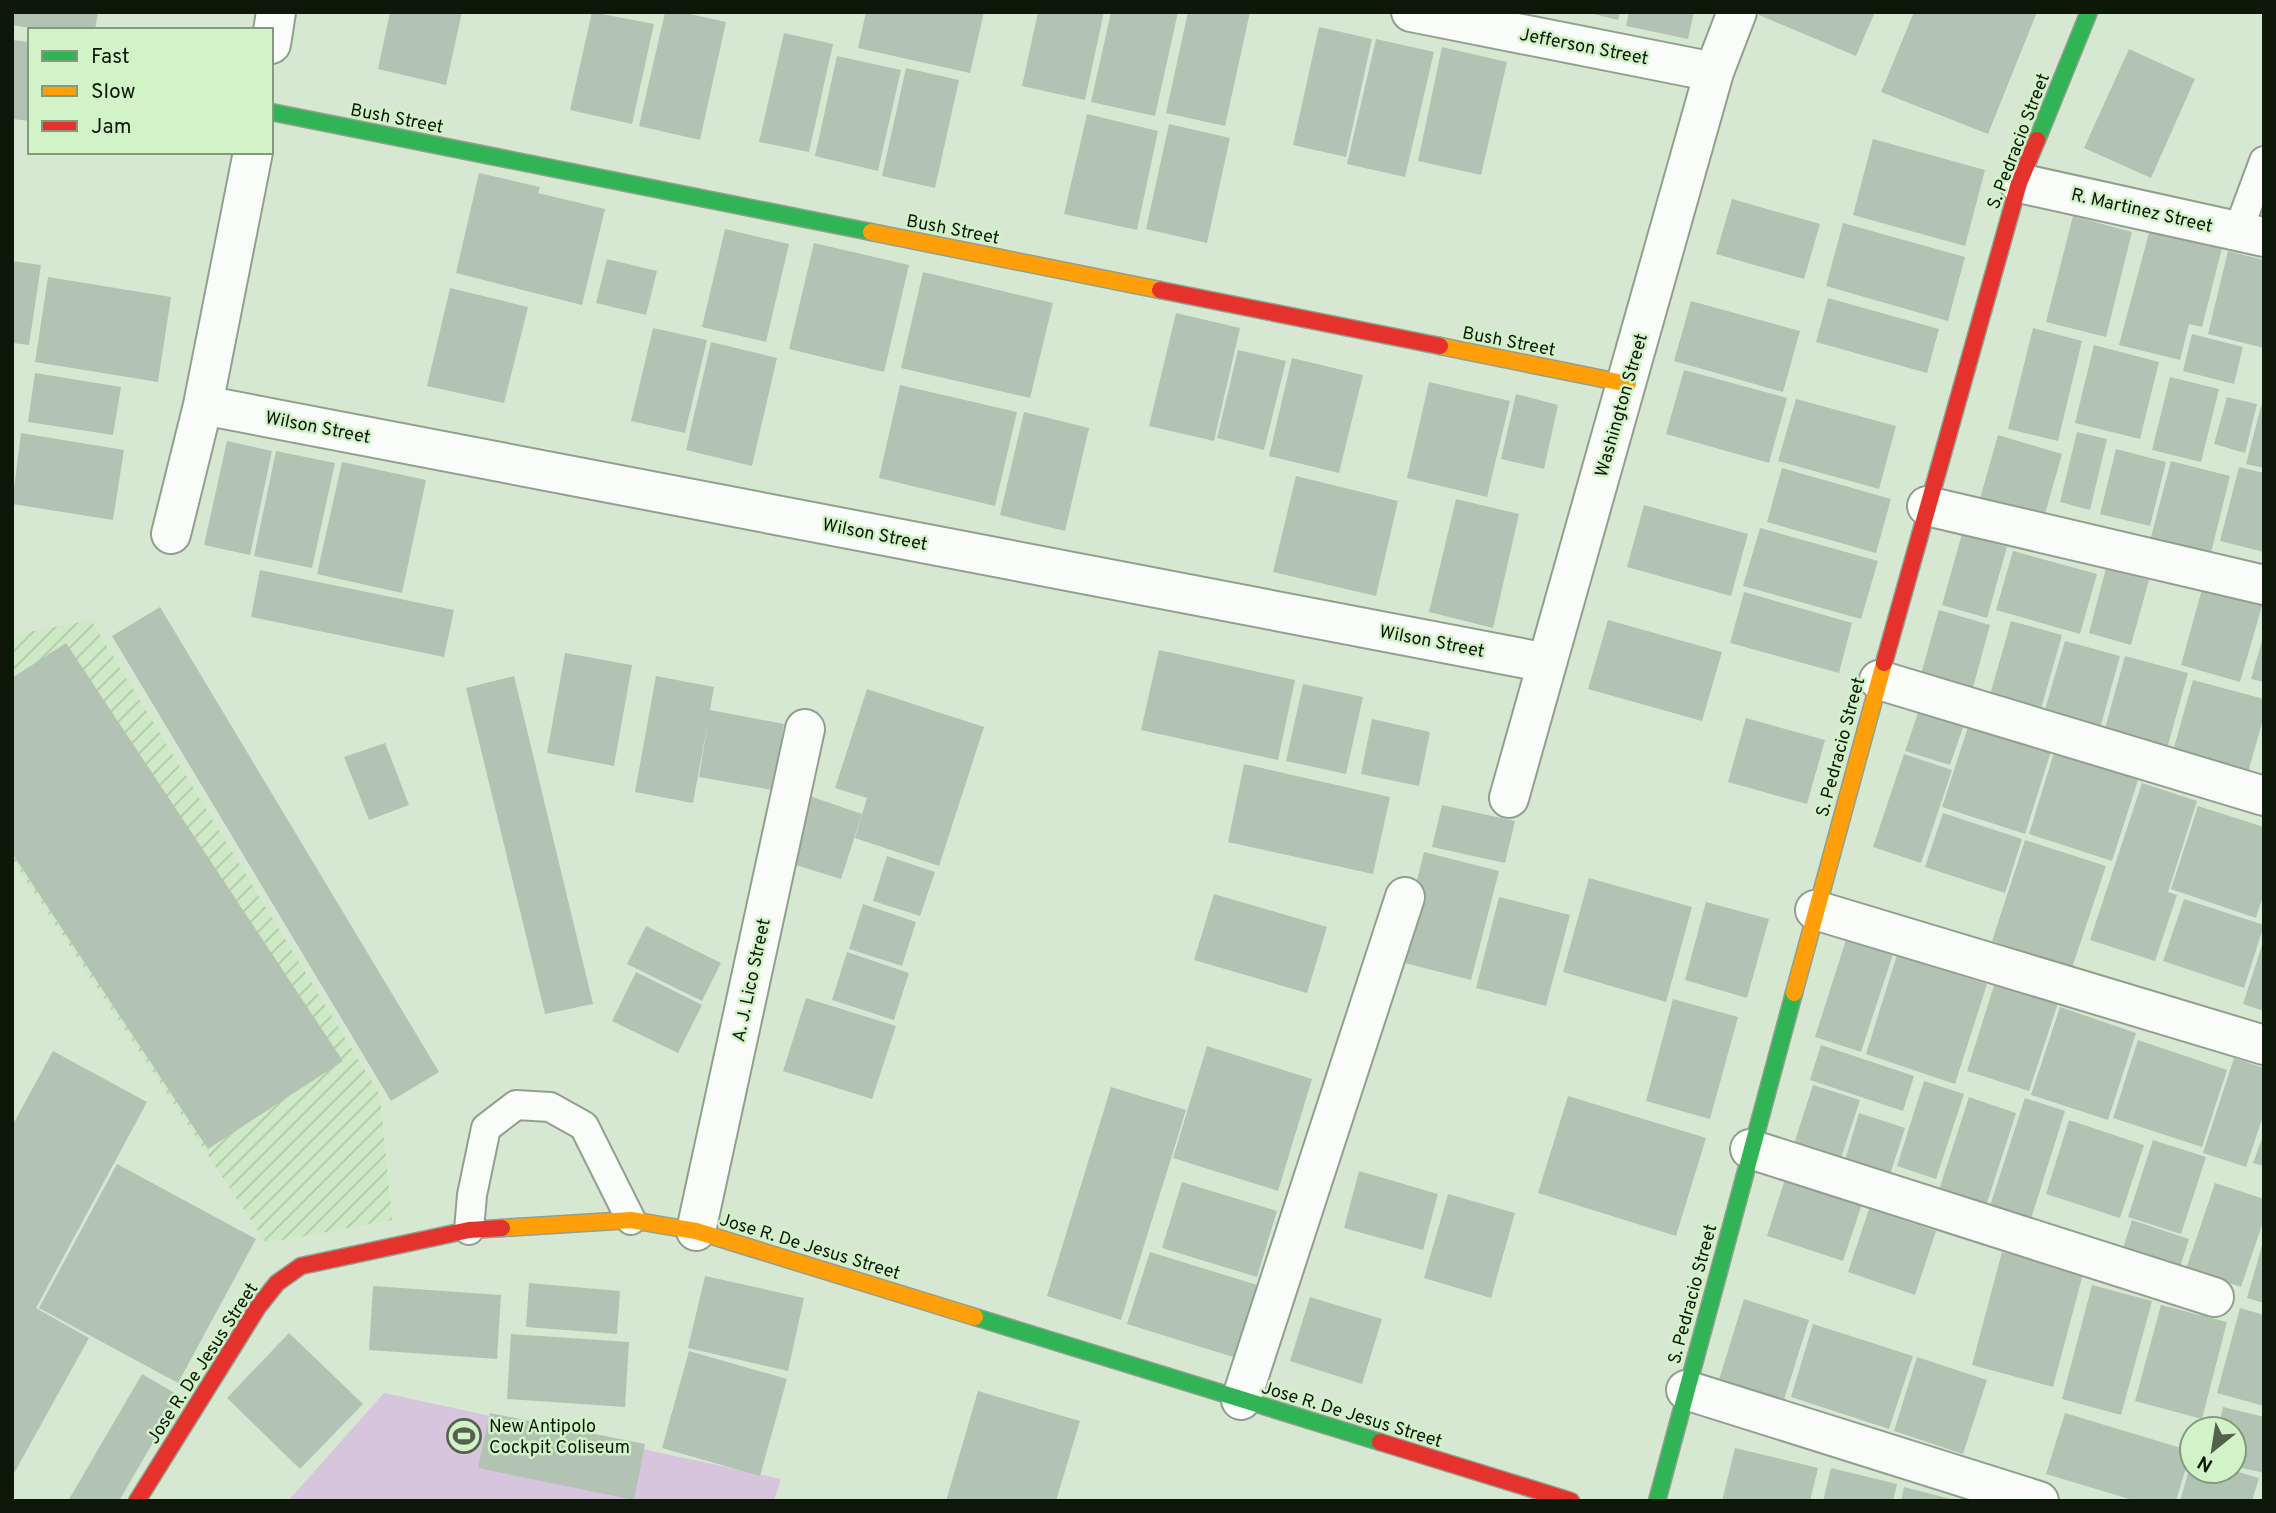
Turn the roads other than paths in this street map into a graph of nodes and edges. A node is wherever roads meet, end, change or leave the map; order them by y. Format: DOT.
graph roads {
  1 [pos="276,12"];
  2 [pos="1411,12"];
  3 [pos="1737,12"];
  4 [pos="2089,12"];
  5 [pos="273,31"];
  6 [pos="1714,72"];
  7 [pos="273,112"];
  8 [pos="253,154"];
  9 [pos="2264,161"];
  10 [pos="2020,183"];
  11 [pos="2251,234"];
  12 [pos="1628,384"];
  13 [pos="203,405"];
  14 [pos="1927,506"];
  15 [pos="171,534"];
  16 [pos="2264,585"];
  17 [pos="1547,663"];
  18 [pos="1878,680"];
  19 [pos="805,729"];
  20 [pos="2264,796"];
  21 [pos="1509,798"];
  22 [pos="1405,897"];
  23 [pos="1815,910"];
  24 [pos="2264,1045"];
  25 [pos="1750,1149"];
  26 [pos="631,1220"];
  27 [pos="469,1230"];
  28 [pos="696,1231"];
  29 [pos="2214,1297"];
  30 [pos="1686,1390"];
  31 [pos="1241,1400"];
  32 [pos="137,1501"];
  33 [pos="1571,1501"];
  34 [pos="1657,1501"];
  35 [pos="2039,1501"];
  1 -- 5 [label="street"];
  2 -- 6 [label="street, Jefferson Street"];
  3 -- 6 [label="street, Washington Street"];
  4 -- 10 [label="street, S. Pedracio Street"];
  6 -- 12 [label="street, Washington Street"];
  7 -- 12 [label="street, Bush Street"];
  8 -- 13 [label="street"];
  9 -- 11 [label="lane"];
  10 -- 11 [label="street, R. Martinez Street"];
  10 -- 14 [label="street, S. Pedracio Street"];
  12 -- 17 [label="street, Washington Street"];
  13 -- 15 [label="street"];
  13 -- 17 [label="street, Wilson Street"];
  14 -- 16 [label="street"];
  14 -- 18 [label="street, S. Pedracio Street"];
  17 -- 21 [label="street, Washington Street"];
  18 -- 20 [label="street"];
  18 -- 23 [label="street, S. Pedracio Street"];
  19 -- 28 [label="street, A. J. Lico Street"];
  22 -- 31 [label="street"];
  23 -- 24 [label="street"];
  23 -- 25 [label="street, S. Pedracio Street"];
  25 -- 29 [label="street"];
  25 -- 30 [label="street, S. Pedracio Street"];
  26 -- 27 [label="street, Jose R. De Jesus Street"];
  26 -- 27 [label="lane"];
  26 -- 28 [label="street, Jose R. De Jesus Street"];
  27 -- 32 [label="street, Jose R. De Jesus Street"];
  28 -- 31 [label="street, Jose R. De Jesus Street"];
  30 -- 34 [label="street, S. Pedracio Street"];
  30 -- 35 [label="street"];
  31 -- 33 [label="street, Jose R. De Jesus Street"];
}
